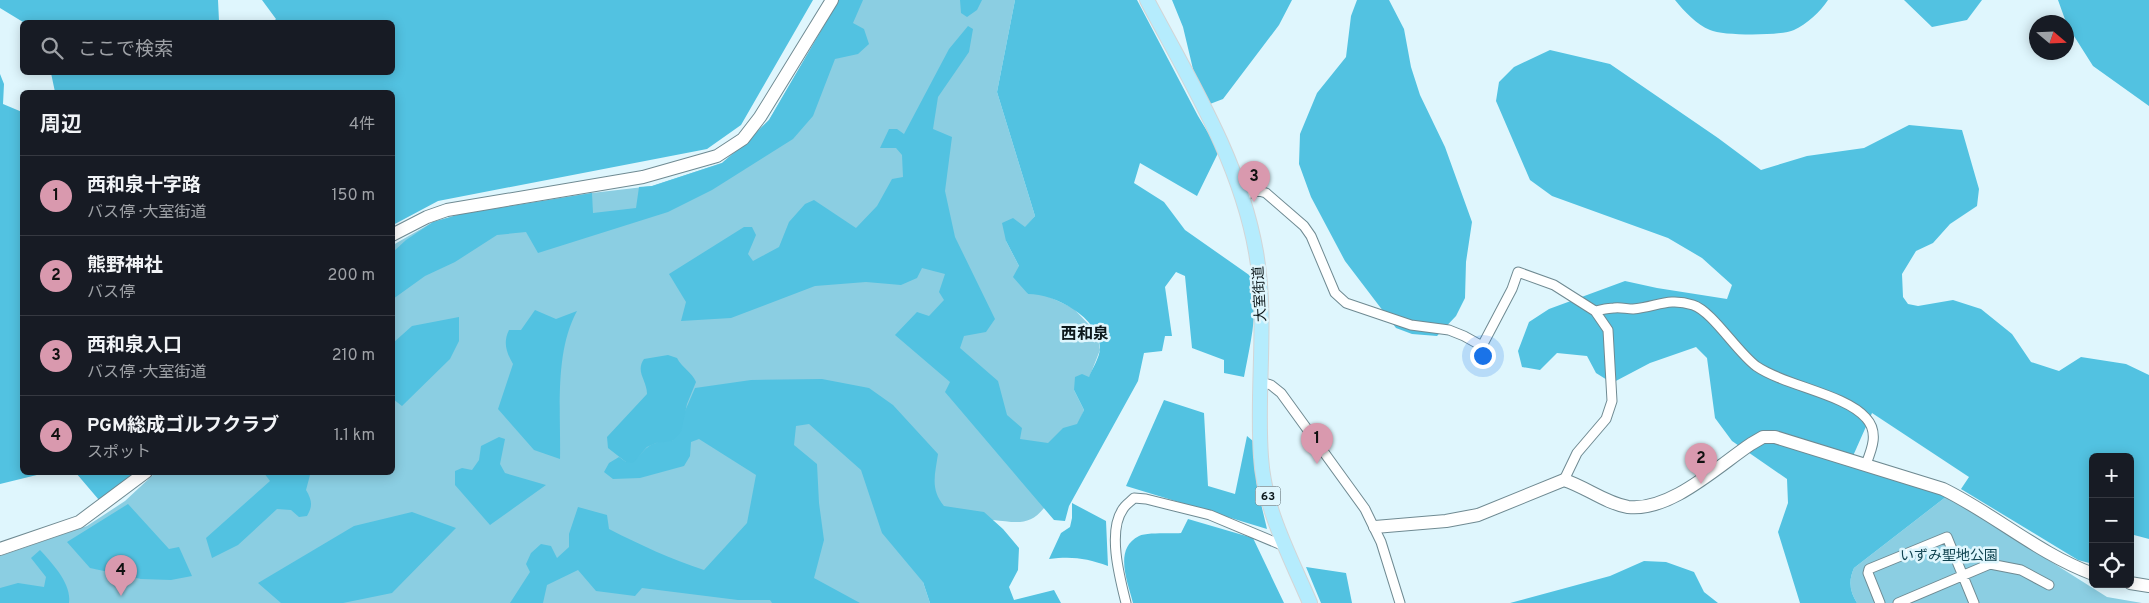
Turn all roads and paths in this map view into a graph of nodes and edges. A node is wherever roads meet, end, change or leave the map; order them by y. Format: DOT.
graph roads {
  1 [pos="832,0"];
  2 [pos="1147,0"];
  3 [pos="1243,196"];
  4 [pos="395,233"];
  5 [pos="1595,311"];
  6 [pos="1260,382"];
  7 [pos="1866,464"];
  8 [pos="142,475"];
  9 [pos="1564,480"];
  10 [pos="1375,527"];
  11 [pos="1284,546"];
  12 [pos="0,549"];
  13 [pos="2089,572"];
  14 [pos="1963,576"];
  15 [pos="2134,584"];
  16 [pos="2049,585"];
  17 [pos="2149,586"];
  18 [pos="1904,602"];
  19 [pos="1126,603"];
  20 [pos="1310,603"];
  21 [pos="1400,603"];
  22 [pos="1880,603"];
  23 [pos="1974,603"];
  1 -- 4 [label="street"];
  2 -- 3 [label="main road, 大室街道 / 63"];
  3 -- 5 [label="street"];
  3 -- 6 [label="main road, 大室街道 / 63"];
  5 -- 7 [label="street"];
  5 -- 9 [label="street"];
  6 -- 10 [label="street"];
  6 -- 11 [label="main road, 大室街道 / 63"];
  7 -- 9 [label="street"];
  7 -- 13 [label="street"];
  8 -- 12 [label="street"];
  9 -- 10 [label="street"];
  10 -- 21 [label="street"];
  11 -- 19 [label="street"];
  11 -- 20 [label="main road, 大室街道 / 63"];
  14 -- 16 [label="street"];
  14 -- 18 [label="street"];
  14 -- 22 [label="street"];
  14 -- 23 [label="street"];
  15 -- 17 [label="street"];
}
